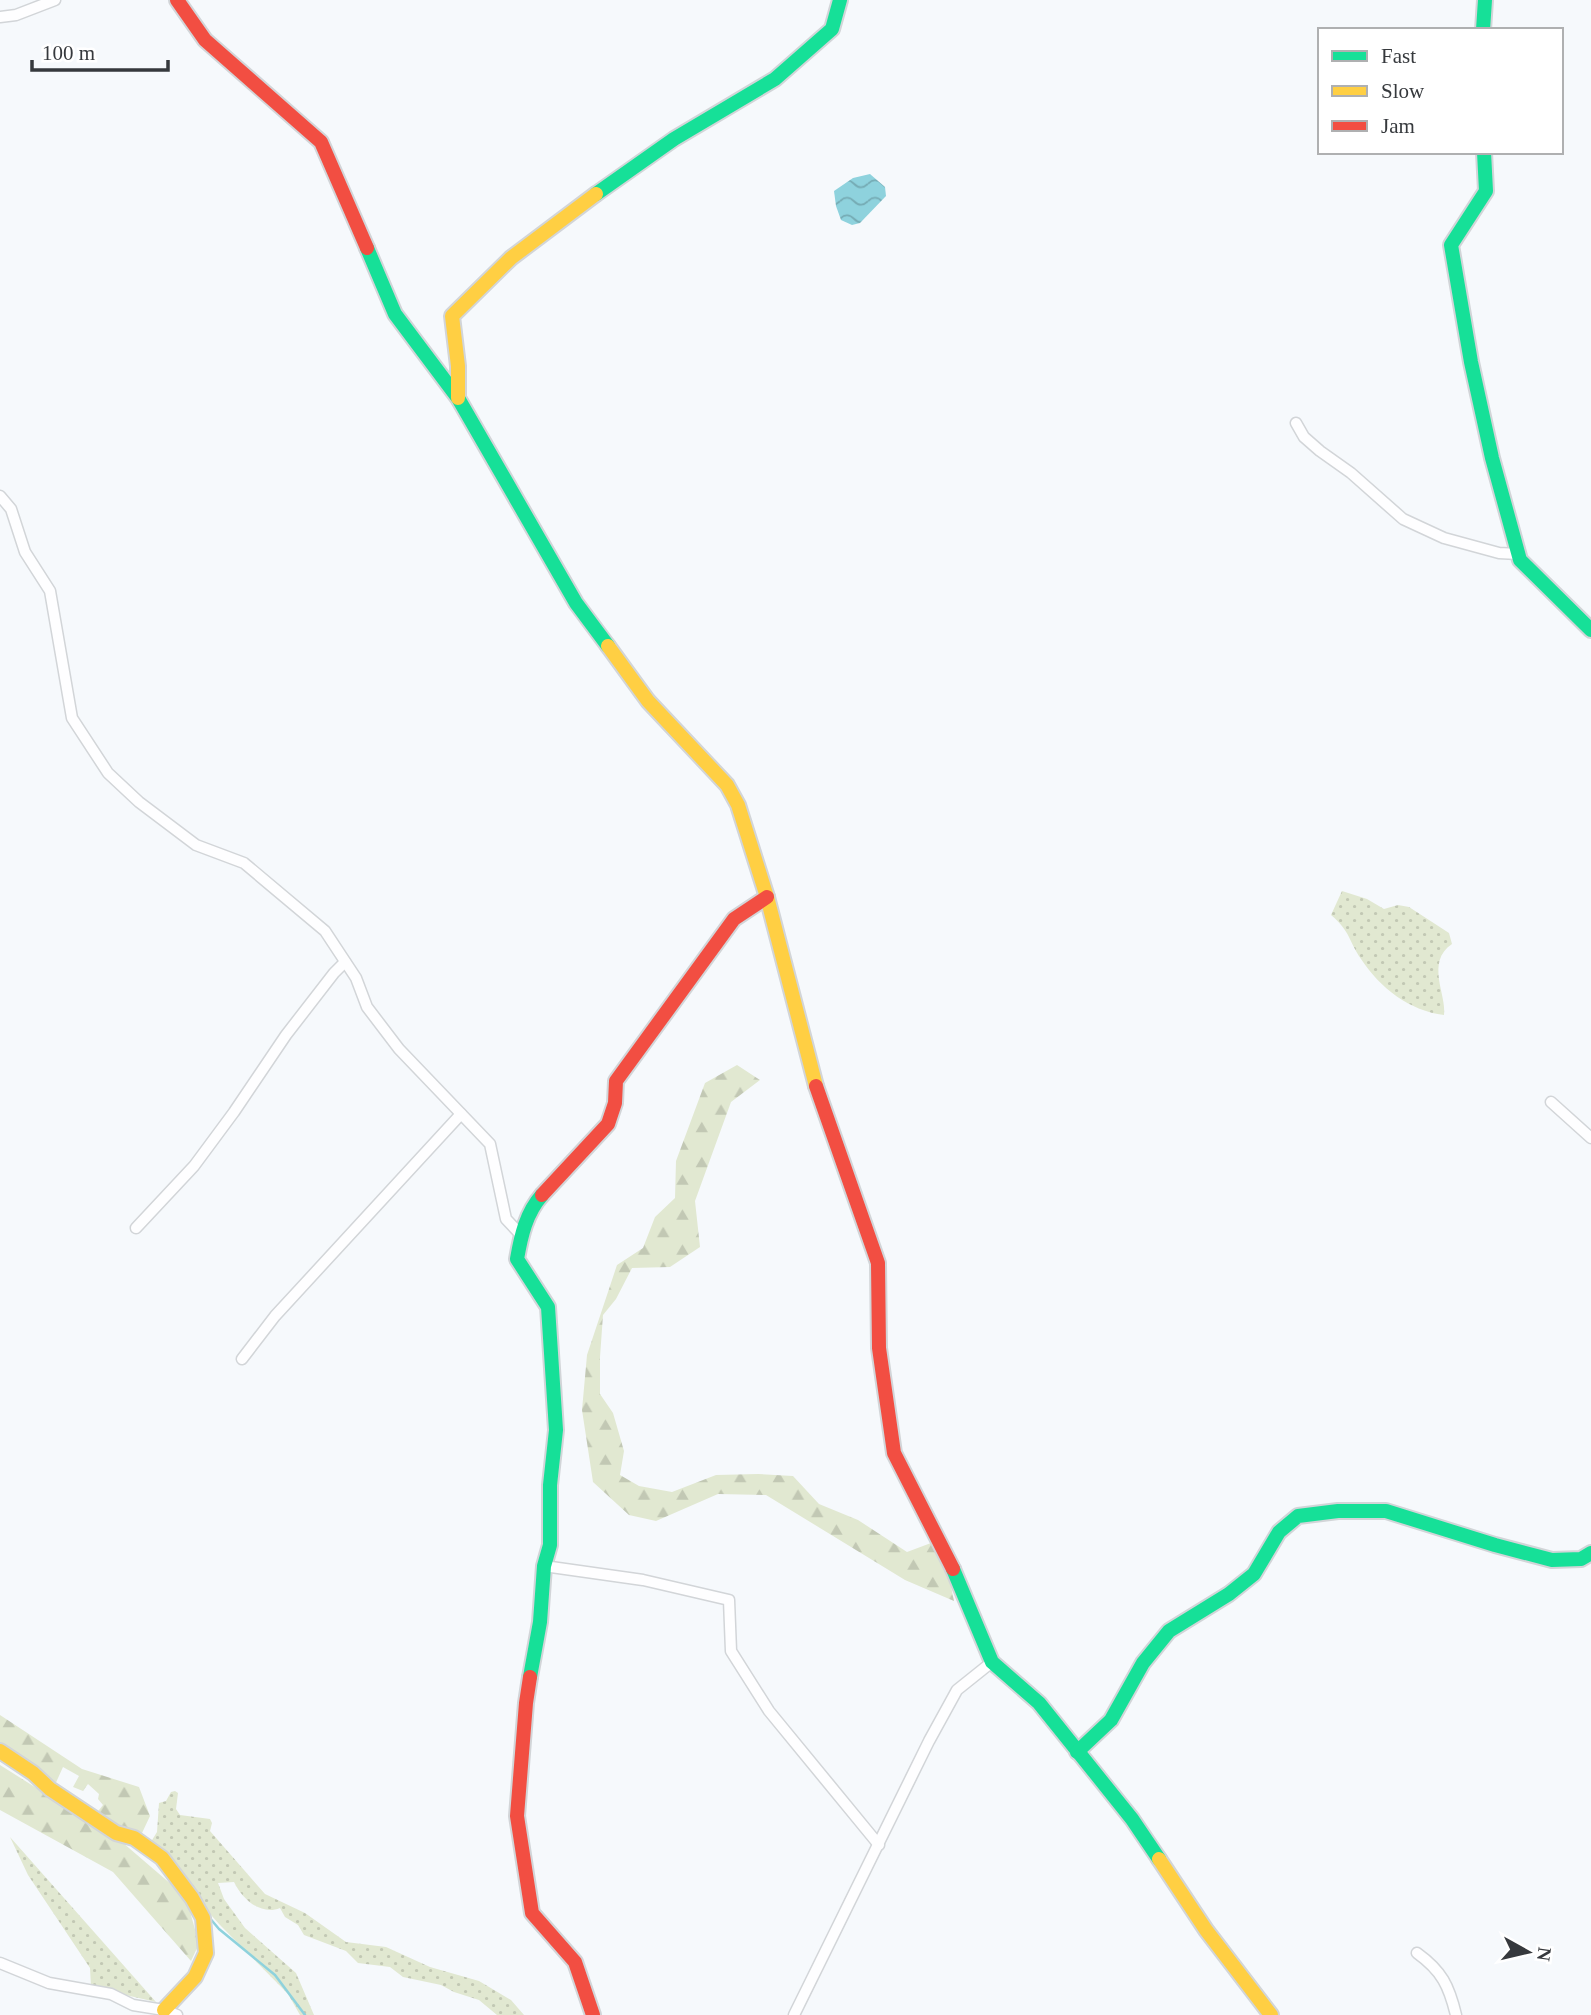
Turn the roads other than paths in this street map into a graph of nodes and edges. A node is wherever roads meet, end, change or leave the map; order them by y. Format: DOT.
graph roads {
  1 [pos="55,0"];
  2 [pos="177,0"];
  3 [pos="841,0"];
  4 [pos="1485,0"];
  5 [pos="0,17"];
  6 [pos="1483,28"];
  7 [pos="1484,154"];
  8 [pos="458,398"];
  9 [pos="1296,423"];
  10 [pos="0,496"];
  11 [pos="1518,554"];
  12 [pos="1591,630"];
  13 [pos="767,897"];
  14 [pos="345,962"];
  15 [pos="1551,1101"];
  16 [pos="461,1114"];
  17 [pos="1591,1138"];
  18 [pos="136,1228"];
  19 [pos="521,1236"];
  20 [pos="242,1359"];
  21 [pos="1591,1553"];
  22 [pos="544,1566"];
  23 [pos="992,1662"];
  24 [pos="0,1751"];
  25 [pos="1077,1752"];
  26 [pos="879,1845"];
  27 [pos="1417,1953"];
  28 [pos="0,1963"];
  29 [pos="170,2012"];
  30 [pos="593,2015"];
  31 [pos="794,2015"];
  32 [pos="1271,2015"];
  33 [pos="1456,2015"];
  1 -- 5 [label="street"];
  2 -- 8 [label="street"];
  3 -- 8 [label="street"];
  4 -- 6 [label="street"];
  7 -- 11 [label="street"];
  8 -- 13 [label="street"];
  9 -- 11 [label="street"];
  10 -- 14 [label="street"];
  11 -- 12 [label="street"];
  13 -- 19 [label="street"];
  13 -- 23 [label="street"];
  14 -- 16 [label="street"];
  14 -- 18 [label="street"];
  15 -- 17 [label="street"];
  16 -- 19 [label="street"];
  16 -- 20 [label="street"];
  19 -- 22 [label="street"];
  21 -- 25 [label="street"];
  22 -- 26 [label="street"];
  22 -- 30 [label="street"];
  23 -- 25 [label="street"];
  23 -- 26 [label="street"];
  24 -- 29 [label="street"];
  25 -- 32 [label="street"];
  26 -- 31 [label="street"];
  27 -- 33 [label="street"];
  28 -- 29 [label="street"];
}
